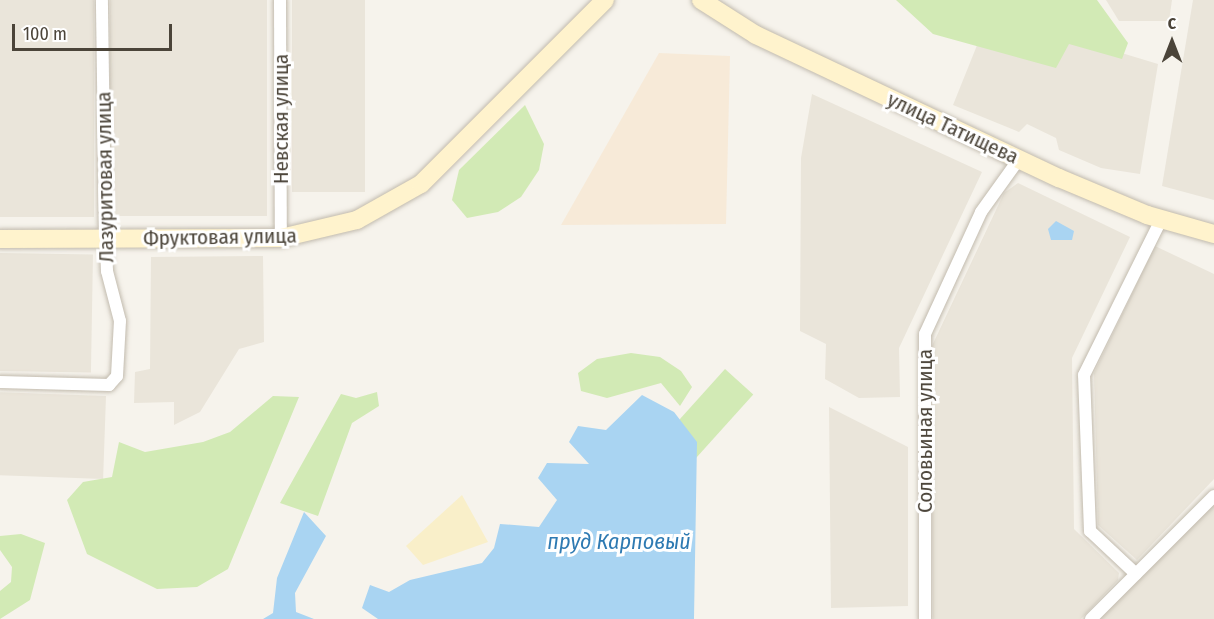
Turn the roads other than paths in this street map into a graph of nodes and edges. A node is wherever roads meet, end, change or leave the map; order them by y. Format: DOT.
graph roads {
  1 [pos="102,0"];
  2 [pos="280,0"];
  3 [pos="605,0"];
  4 [pos="701,0"];
  5 [pos="1019,159"];
  6 [pos="1161,220"];
  7 [pos="1214,234"];
  8 [pos="281,238"];
  9 [pos="0,239"];
  10 [pos="106,239"];
  11 [pos="0,382"];
  12 [pos="1214,496"];
  13 [pos="1136,574"];
  14 [pos="925,619"];
  15 [pos="1091,619"];
  1 -- 10 [label="street, Лазуритовая улица"];
  2 -- 8 [label="street, Невская улица"];
  3 -- 8 [label="street, Фруктовая улица"];
  4 -- 5 [label="street, улица Татищева"];
  5 -- 6 [label="street, улица Татищева"];
  5 -- 14 [label="street, Соловьиная улица"];
  6 -- 7 [label="street, улица Татищева"];
  6 -- 13 [label="street"];
  8 -- 10 [label="street, Фруктовая улица"];
  9 -- 10 [label="street, Фруктовая улица"];
  10 -- 11 [label="street, Лазуритовая улица"];
  12 -- 13 [label="street"];
  13 -- 15 [label="street"];
}
